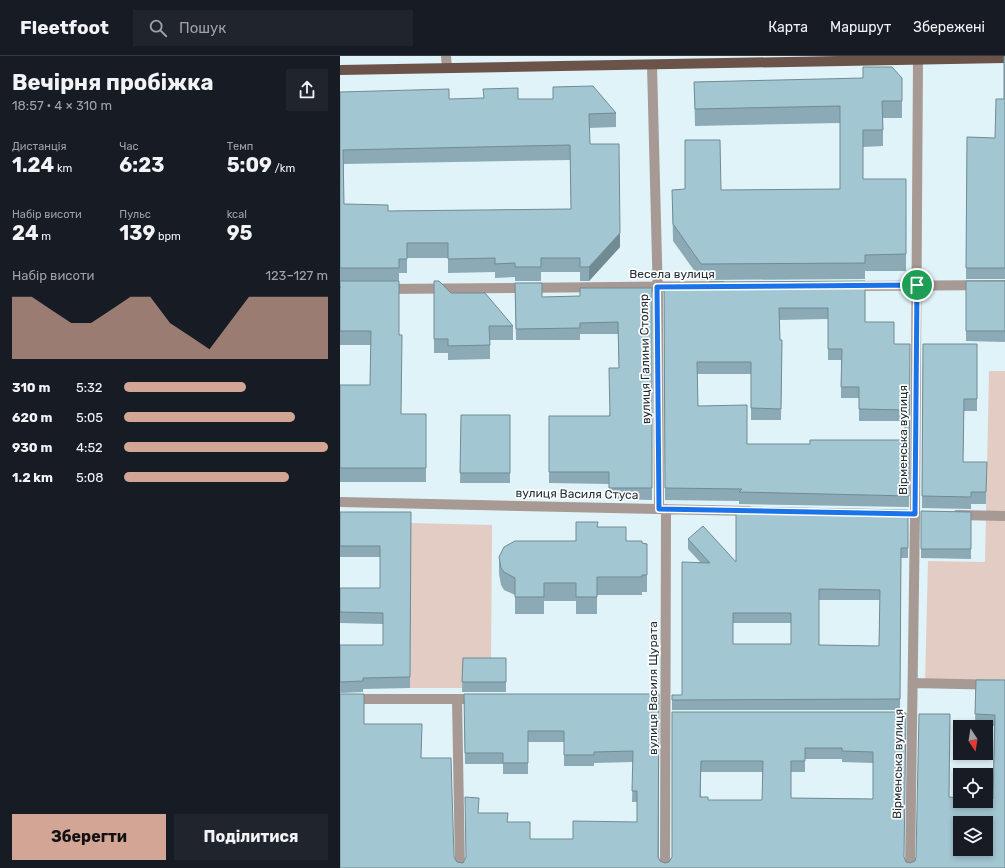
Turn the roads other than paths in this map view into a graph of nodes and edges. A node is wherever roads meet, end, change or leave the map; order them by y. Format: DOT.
graph roads {
  1 [pos="446,56"];
  2 [pos="1005,58"];
  3 [pos="918,60"];
  4 [pos="652,65"];
  5 [pos="447,68"];
  6 [pos="340,70"];
  7 [pos="917,285"];
  8 [pos="1005,285"];
  9 [pos="734,286"];
  10 [pos="838,286"];
  11 [pos="657,287"];
  12 [pos="378,289"];
  13 [pos="340,502"];
  14 [pos="663,509"];
  15 [pos="761,511"];
  16 [pos="947,515"];
  17 [pos="1005,516"];
  18 [pos="913,683"];
  19 [pos="1005,685"];
  20 [pos="340,699"];
  21 [pos="457,699"];
  22 [pos="487,699"];
  23 [pos="666,717"];
  24 [pos="677,717"];
  25 [pos="460,868"];
  26 [pos="665,868"];
  27 [pos="910,868"];
  1 -- 5 [label="street"];
  2 -- 3 [label="main road"];
  3 -- 4 [label="main road"];
  3 -- 7 [label="street, Вірменська вулиця"];
  4 -- 5 [label="main road"];
  4 -- 11 [label="street, вулиця Галини Столяр"];
  5 -- 6 [label="main road"];
  7 -- 8 [label="street"];
  7 -- 10 [label="street"];
  7 -- 18 [label="street, Вірменська вулиця"];
  9 -- 11 [label="street, Весела вулиця"];
  11 -- 12 [label="street, Весела вулиця"];
  11 -- 14 [label="street, вулиця Галини Столяр"];
  13 -- 14 [label="street, вулиця Василя Стуса"];
  14 -- 15 [label="street, вулиця Василя Стуса"];
  14 -- 23 [label="street, вулиця Василя Щурата"];
  16 -- 17 [label="street"];
  18 -- 19 [label="street"];
  18 -- 27 [label="street, Вірменська вулиця"];
  20 -- 21 [label="street"];
  21 -- 22 [label="street"];
  21 -- 25 [label="street"];
  23 -- 24 [label="street"];
  23 -- 26 [label="street, вулиця Василя Щурата"];
}
